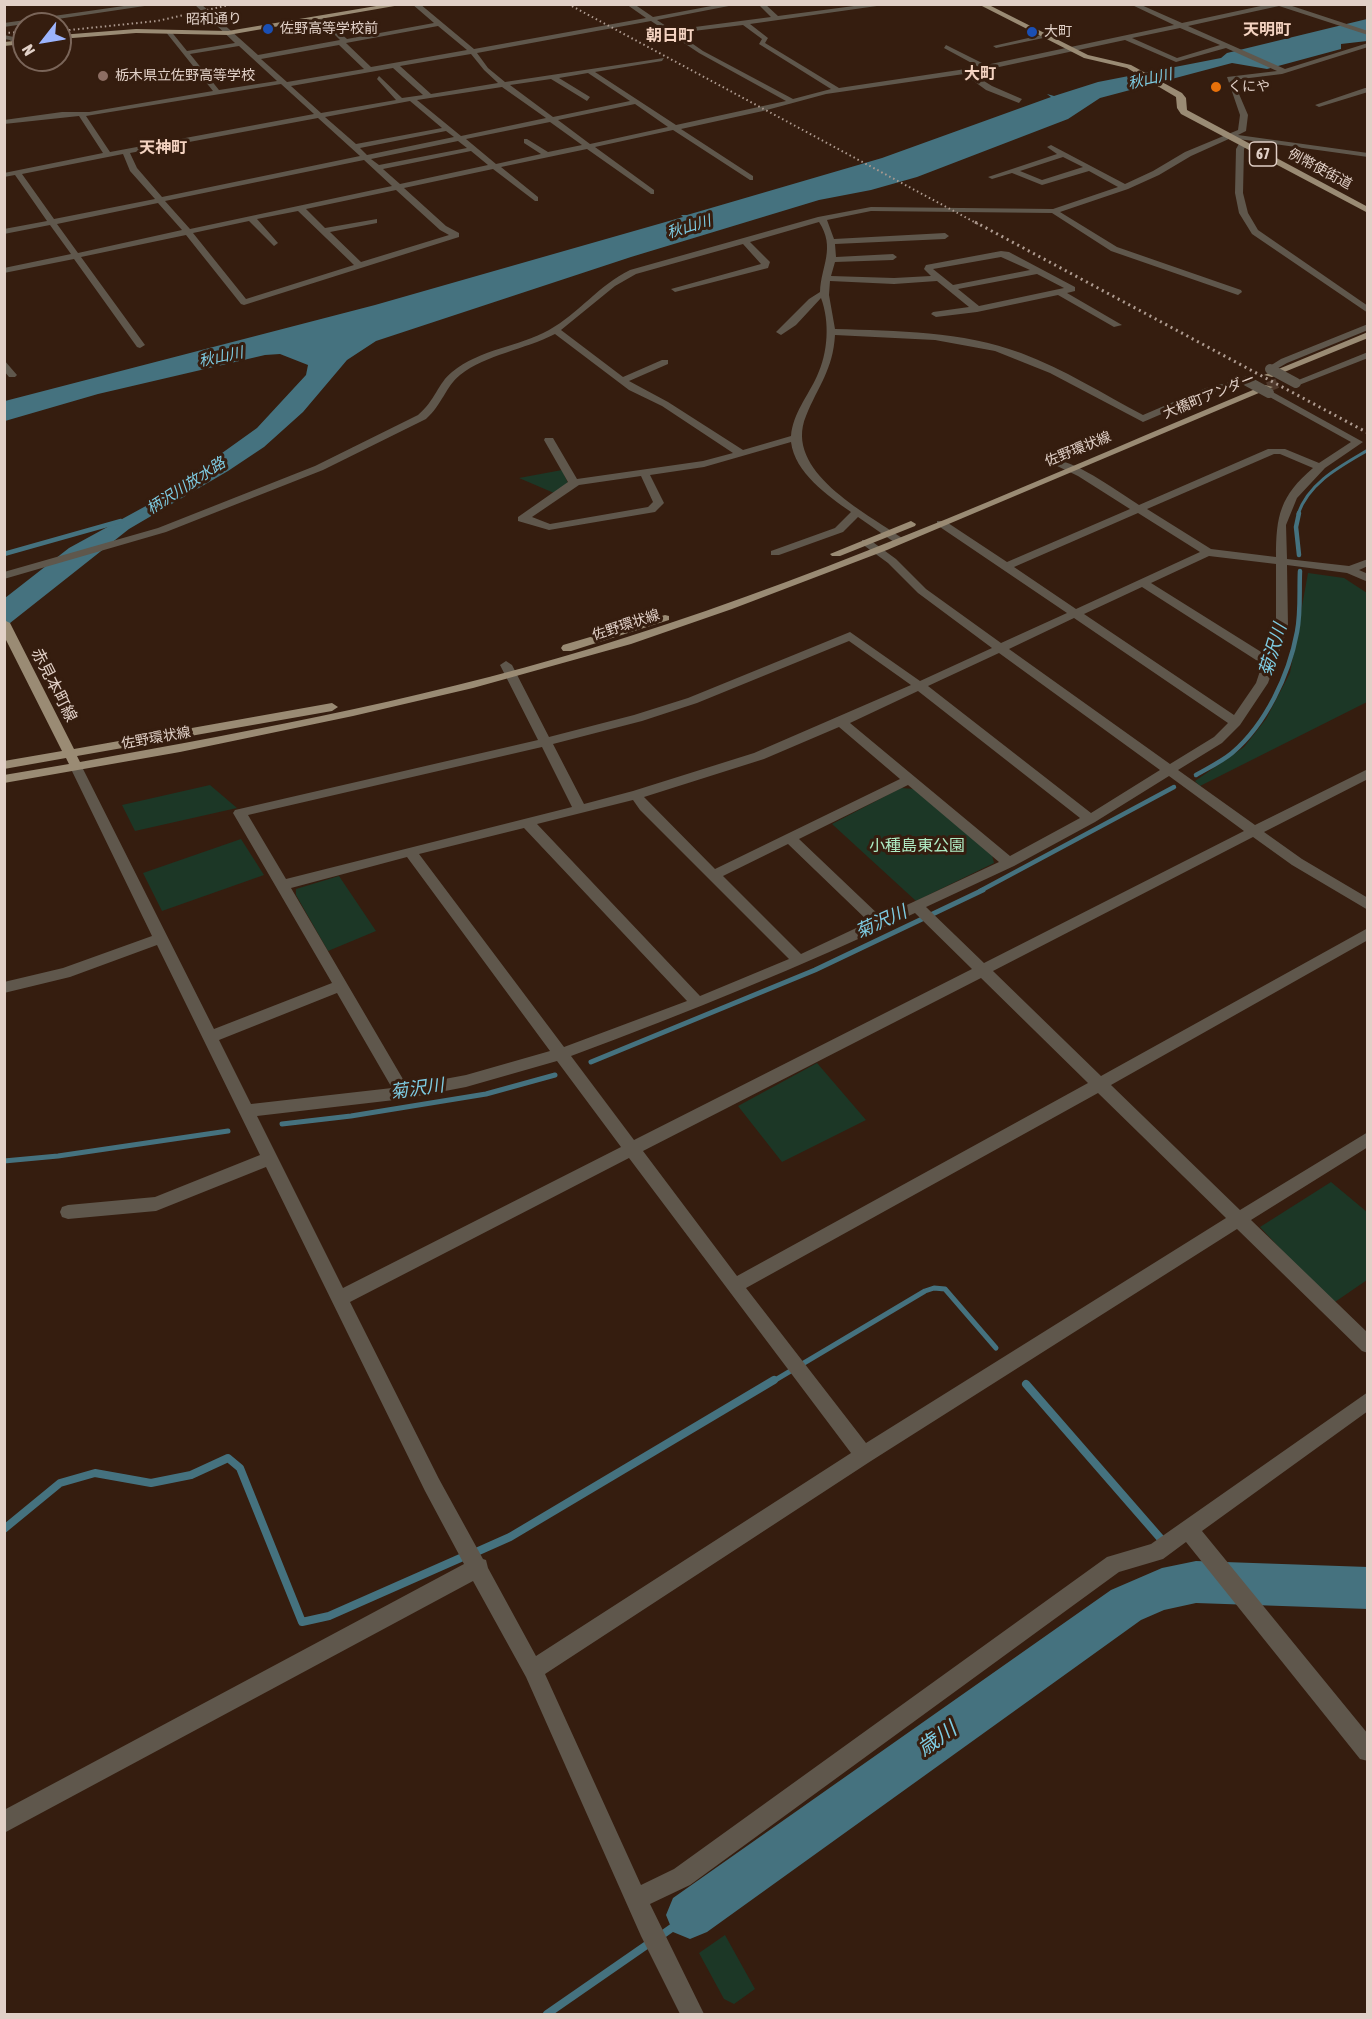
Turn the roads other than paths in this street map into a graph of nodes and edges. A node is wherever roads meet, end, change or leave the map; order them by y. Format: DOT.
graph roads {
  1 [pos="155,4"];
  2 [pos="197,4"];
  3 [pos="403,4"];
  4 [pos="415,4"];
  5 [pos="629,4"];
  6 [pos="736,4"];
  7 [pos="761,4"];
  8 [pos="888,4"];
  9 [pos="981,4"];
  10 [pos="1132,4"];
  11 [pos="1279,5"];
  12 [pos="856,6"];
  13 [pos="321,18"];
  14 [pos="776,18"];
  15 [pos="652,19"];
  16 [pos="743,22"];
  17 [pos="440,24"];
  18 [pos="4,25"];
  19 [pos="1182,26"];
  20 [pos="168,31"];
  21 [pos="671,32"];
  22 [pos="228,33"];
  23 [pos="1368,33"];
  24 [pos="72,36"];
  25 [pos="1046,36"];
  26 [pos="1127,38"];
  27 [pos="343,41"];
  28 [pos="239,44"];
  29 [pos="1368,45"];
  30 [pos="946,46"];
  31 [pos="996,46"];
  32 [pos="1229,47"];
  33 [pos="1073,50"];
  34 [pos="472,51"];
  35 [pos="185,53"];
  36 [pos="255,58"];
  37 [pos="662,59"];
  38 [pos="394,65"];
  39 [pos="986,68"];
  40 [pos="369,69"];
  41 [pos="588,70"];
  42 [pos="1282,71"];
  43 [pos="965,72"];
  44 [pos="552,76"];
  45 [pos="379,78"];
  46 [pos="282,83"];
  47 [pos="502,83"];
  48 [pos="837,90"];
  49 [pos="1365,92"];
  50 [pos="218,93"];
  51 [pos="429,96"];
  52 [pos="411,99"];
  53 [pos="587,99"];
  54 [pos="1019,100"];
  55 [pos="401,101"];
  56 [pos="792,101"];
  57 [pos="636,102"];
  58 [pos="1319,105"];
  59 [pos="81,114"];
  60 [pos="319,116"];
  61 [pos="552,120"];
  62 [pos="4,122"];
  63 [pos="674,128"];
  64 [pos="447,129"];
  65 [pos="1231,137"];
  66 [pos="459,139"];
  67 [pos="527,141"];
  68 [pos="1243,144"];
  69 [pos="588,146"];
  70 [pos="354,147"];
  71 [pos="1051,147"];
  72 [pos="472,149"];
  73 [pos="126,151"];
  74 [pos="1064,154"];
  75 [pos="108,155"];
  76 [pos="547,155"];
  77 [pos="1368,155"];
  78 [pos="366,158"];
  79 [pos="495,167"];
  80 [pos="377,168"];
  81 [pos="1089,168"];
  82 [pos="1011,170"];
  83 [pos="17,172"];
  84 [pos="4,175"];
  85 [pos="992,177"];
  86 [pos="750,178"];
  87 [pos="1125,187"];
  88 [pos="397,188"];
  89 [pos="651,192"];
  90 [pos="535,199"];
  91 [pos="160,200"];
  92 [pos="300,208"];
  93 [pos="1054,211"];
  94 [pos="1368,211"];
  95 [pos="251,218"];
  96 [pos="821,219"];
  97 [pos="374,221"];
  98 [pos="51,222"];
  99 [pos="324,231"];
  100 [pos="4,232"];
  101 [pos="188,232"];
  102 [pos="945,236"];
  103 [pos="744,240"];
  104 [pos="829,242"];
  105 [pos="274,243"];
  106 [pos="75,256"];
  107 [pos="893,257"];
  108 [pos="832,260"];
  109 [pos="359,265"];
  110 [pos="4,271"];
  111 [pos="1038,271"];
  112 [pos="826,278"];
  113 [pos="939,278"];
  114 [pos="951,288"];
  115 [pos="675,289"];
  116 [pos="824,292"];
  117 [pos="1238,292"];
  118 [pos="1061,293"];
  119 [pos="977,309"];
  120 [pos="1368,310"];
  121 [pos="936,314"];
  122 [pos="1117,325"];
  123 [pos="1368,327"];
  124 [pos="555,330"];
  125 [pos="781,332"];
  126 [pos="829,332"];
  127 [pos="1368,335"];
  128 [pos="140,345"];
  129 [pos="1368,345"];
  130 [pos="1368,355"];
  131 [pos="665,362"];
  132 [pos="4,363"];
  133 [pos="1270,372"];
  134 [pos="12,375"];
  135 [pos="622,381"];
  136 [pos="1252,381"];
  137 [pos="1280,382"];
  138 [pos="1269,390"];
  139 [pos="1156,428"];
  140 [pos="795,438"];
  141 [pos="549,440"];
  142 [pos="739,452"];
  143 [pos="1064,466"];
  144 [pos="1319,467"];
  145 [pos="644,472"];
  146 [pos="574,483"];
  147 [pos="1138,508"];
  148 [pos="857,512"];
  149 [pos="941,523"];
  150 [pos="893,537"];
  151 [pos="872,546"];
  152 [pos="1208,552"];
  153 [pos="775,553"];
  154 [pos="1282,561"];
  155 [pos="1368,562"];
  156 [pos="1005,567"];
  157 [pos="1350,570"];
  158 [pos="4,576"];
  159 [pos="1368,579"];
  160 [pos="1142,582"];
  161 [pos="1075,614"];
  162 [pos="6,627"];
  163 [pos="1000,648"];
  164 [pos="1269,660"];
  165 [pos="508,670"];
  166 [pos="920,686"];
  167 [pos="841,722"];
  168 [pos="1236,722"];
  169 [pos="547,742"];
  170 [pos="73,760"];
  171 [pos="4,765"];
  172 [pos="1171,772"];
  173 [pos="1368,773"];
  174 [pos="4,779"];
  175 [pos="910,779"];
  176 [pos="636,795"];
  177 [pos="580,809"];
  178 [pos="1090,819"];
  179 [pos="527,822"];
  180 [pos="1253,831"];
  181 [pos="790,838"];
  182 [pos="410,852"];
  183 [pos="1009,862"];
  184 [pos="714,875"];
  185 [pos="281,886"];
  186 [pos="1368,905"];
  187 [pos="919,908"];
  188 [pos="879,923"];
  189 [pos="1368,933"];
  190 [pos="161,938"];
  191 [pos="799,961"];
  192 [pos="982,970"];
  193 [pos="340,986"];
  194 [pos="4,988"];
  195 [pos="698,1003"];
  196 [pos="210,1036"];
  197 [pos="561,1054"];
  198 [pos="1100,1084"];
  199 [pos="403,1093"];
  200 [pos="248,1111"];
  201 [pos="1368,1138"];
  202 [pos="631,1149"];
  203 [pos="271,1158"];
  204 [pos="68,1212"];
  205 [pos="1240,1218"];
  206 [pos="734,1286"];
  207 [pos="341,1298"];
  208 [pos="1368,1345"];
  209 [pos="1368,1400"];
  210 [pos="864,1455"];
  211 [pos="1189,1530"];
  212 [pos="479,1567"];
  213 [pos="533,1670"];
  214 [pos="1368,1751"];
  215 [pos="4,1822"];
  216 [pos="637,1899"];
  217 [pos="692,2014"];
  1 -- 18 [label="street"];
  2 -- 22 [label="street"];
  3 -- 13 [label="main road, 昭和通り"];
  4 -- 17 [label="street"];
  5 -- 15 [label="street"];
  6 -- 15 [label="street"];
  7 -- 14 [label="street"];
  8 -- 12 [label="street"];
  9 -- 25 [label="main road, 例幣使街道 / 67"];
  10 -- 19 [label="street"];
  11 -- 19 [label="street"];
  11 -- 23 [label="street"];
  12 -- 14 [label="street"];
  13 -- 22 [label="main road, 昭和通り"];
  13 -- 27 [label="street"];
  14 -- 16 [label="street"];
  15 -- 21 [label="street"];
  15 -- 34 [label="street"];
  16 -- 21 [label="street"];
  16 -- 48 [label="street"];
  17 -- 27 [label="street"];
  17 -- 34 [label="street"];
  19 -- 26 [label="street"];
  19 -- 32 [label="street"];
  20 -- 22 [label="main road, 昭和通り"];
  20 -- 24 [label="main road, 昭和通り"];
  20 -- 35 [label="street"];
  21 -- 56 [label="street"];
  22 -- 28 [label="street"];
  25 -- 31 [label="street"];
  25 -- 33 [label="main road, 例幣使街道 / 67"];
  26 -- 32 [label="street"];
  26 -- 33 [label="street"];
  27 -- 36 [label="street"];
  27 -- 40 [label="street"];
  28 -- 35 [label="street"];
  28 -- 36 [label="street"];
  29 -- 42 [label="street"];
  30 -- 39 [label="street"];
  32 -- 42 [label="street"];
  33 -- 39 [label="street"];
  33 -- 65 [label="main road, 例幣使街道 / 67"];
  34 -- 38 [label="street"];
  34 -- 47 [label="street"];
  35 -- 50 [label="street"];
  36 -- 46 [label="street"];
  37 -- 41 [label="street"];
  38 -- 40 [label="street"];
  38 -- 51 [label="street"];
  39 -- 43 [label="street"];
  40 -- 46 [label="street"];
  41 -- 44 [label="street"];
  41 -- 57 [label="street"];
  42 -- 65 [label="street"];
  43 -- 48 [label="street"];
  43 -- 54 [label="street"];
  44 -- 47 [label="street"];
  44 -- 53 [label="street"];
  45 -- 55 [label="street"];
  46 -- 50 [label="street"];
  46 -- 60 [label="street"];
  47 -- 51 [label="street"];
  47 -- 61 [label="street"];
  48 -- 56 [label="street"];
  49 -- 58 [label="street"];
  50 -- 59 [label="street"];
  51 -- 52 [label="street"];
  52 -- 55 [label="street"];
  52 -- 64 [label="street"];
  55 -- 60 [label="street"];
  56 -- 63 [label="street"];
  57 -- 61 [label="street"];
  57 -- 63 [label="street"];
  59 -- 62 [label="street"];
  59 -- 75 [label="street"];
  60 -- 70 [label="street"];
  60 -- 73 [label="street"];
  61 -- 66 [label="street"];
  61 -- 69 [label="street"];
  63 -- 69 [label="street"];
  63 -- 86 [label="street"];
  64 -- 66 [label="street"];
  64 -- 70 [label="street"];
  65 -- 68 [label="main road, 例幣使街道 / 67"];
  65 -- 77 [label="street"];
  65 -- 87 [label="street"];
  66 -- 72 [label="street"];
  66 -- 78 [label="street"];
  67 -- 76 [label="street"];
  68 -- 94 [label="main road, 例幣使街道 / 67"];
  68 -- 120 [label="street"];
  69 -- 76 [label="street"];
  69 -- 89 [label="street"];
  70 -- 78 [label="street"];
  71 -- 74 [label="street"];
  72 -- 79 [label="street"];
  72 -- 80 [label="street"];
  73 -- 75 [label="street"];
  73 -- 91 [label="street"];
  74 -- 81 [label="street"];
  74 -- 82 [label="street"];
  75 -- 83 [label="street"];
  76 -- 79 [label="street"];
  78 -- 80 [label="street"];
  78 -- 91 [label="street"];
  79 -- 88 [label="street"];
  79 -- 90 [label="street"];
  80 -- 88 [label="street"];
  81 -- 82 [label="street"];
  81 -- 87 [label="street"];
  82 -- 85 [label="street"];
  83 -- 84 [label="street"];
  83 -- 98 [label="street"];
  87 -- 93 [label="street"];
  88 -- 92 [label="street"];
  88 -- 109 [label="street"];
  91 -- 98 [label="street"];
  91 -- 101 [label="street"];
  92 -- 95 [label="street"];
  92 -- 99 [label="street"];
  93 -- 96 [label="street"];
  93 -- 117 [label="street"];
  95 -- 101 [label="street"];
  95 -- 105 [label="street"];
  96 -- 103 [label="street"];
  96 -- 104 [label="street"];
  97 -- 99 [label="street"];
  98 -- 100 [label="street"];
  98 -- 106 [label="street"];
  99 -- 109 [label="street"];
  101 -- 106 [label="street"];
  101 -- 109 [label="street"];
  102 -- 104 [label="street"];
  103 -- 115 [label="street"];
  103 -- 124 [label="street"];
  104 -- 108 [label="street"];
  106 -- 110 [label="street"];
  106 -- 128 [label="street"];
  107 -- 108 [label="street"];
  108 -- 112 [label="street"];
  111 -- 113 [label="street"];
  111 -- 114 [label="street"];
  111 -- 118 [label="street"];
  112 -- 113 [label="street"];
  112 -- 116 [label="street"];
  113 -- 114 [label="street"];
  114 -- 119 [label="street"];
  116 -- 125 [label="street"];
  116 -- 126 [label="street"];
  118 -- 119 [label="street"];
  118 -- 122 [label="street"];
  119 -- 121 [label="street"];
  123 -- 133 [label="street"];
  124 -- 135 [label="street"];
  124 -- 158 [label="street"];
  126 -- 136 [label="street"];
  126 -- 140 [label="street"];
  127 -- 133 [label="main road, 大橋町アンダー"];
  129 -- 137 [label="main road, 大橋町アンダー"];
  130 -- 133 [label="street, bridge"];
  131 -- 135 [label="street"];
  132 -- 134 [label="street"];
  135 -- 142 [label="street"];
  136 -- 138 [label="street, bridge"];
  136 -- 139 [label="main road, 大橋町アンダー"];
  138 -- 139 [label="main road, 大橋町アンダー"];
  138 -- 144 [label="street"];
  139 -- 143 [label="main road, 佐野環状線"];
  140 -- 142 [label="street"];
  140 -- 148 [label="street"];
  141 -- 146 [label="street"];
  142 -- 145 [label="street"];
  143 -- 147 [label="street"];
  143 -- 149 [label="main road, 佐野環状線"];
  143 -- 150 [label="main road, 佐野環状線"];
  144 -- 147 [label="street"];
  144 -- 154 [label="street"];
  145 -- 146 [label="street"];
  145 -- 146 [label="street"];
  147 -- 152 [label="street"];
  147 -- 156 [label="street"];
  148 -- 150 [label="street"];
  148 -- 153 [label="street"];
  149 -- 150 [label="main road, 佐野環状線"];
  149 -- 156 [label="street"];
  150 -- 151 [label="main road, 佐野環状線"];
  151 -- 163 [label="street"];
  151 -- 165 [label="main road, 佐野環状線"];
  152 -- 154 [label="street"];
  152 -- 160 [label="street"];
  154 -- 157 [label="street"];
  154 -- 164 [label="street"];
  155 -- 157 [label="street"];
  156 -- 161 [label="street"];
  157 -- 159 [label="street"];
  160 -- 161 [label="street"];
  160 -- 164 [label="street"];
  161 -- 163 [label="street"];
  161 -- 168 [label="street"];
  162 -- 170 [label="main road, 赤見本町線"];
  163 -- 166 [label="street"];
  163 -- 172 [label="street"];
  164 -- 168 [label="street"];
  165 -- 169 [label="street"];
  165 -- 170 [label="main road, 佐野環状線"];
  166 -- 167 [label="street"];
  166 -- 169 [label="street"];
  166 -- 178 [label="street"];
  167 -- 175 [label="street"];
  167 -- 176 [label="street"];
  168 -- 172 [label="street"];
  169 -- 177 [label="street"];
  169 -- 185 [label="street"];
  170 -- 171 [label="main road"];
  170 -- 174 [label="main road"];
  170 -- 190 [label="street"];
  172 -- 178 [label="street"];
  172 -- 180 [label="street"];
  173 -- 180 [label="street"];
  175 -- 181 [label="street"];
  175 -- 183 [label="street"];
  176 -- 177 [label="street"];
  176 -- 184 [label="street"];
  177 -- 179 [label="street"];
  178 -- 183 [label="street"];
  179 -- 182 [label="street"];
  179 -- 195 [label="street"];
  180 -- 186 [label="street"];
  180 -- 192 [label="street"];
  181 -- 184 [label="street"];
  181 -- 188 [label="street"];
  182 -- 185 [label="street"];
  182 -- 197 [label="street"];
  183 -- 187 [label="street"];
  184 -- 191 [label="street"];
  185 -- 193 [label="street"];
  187 -- 188 [label="street"];
  187 -- 192 [label="street"];
  188 -- 191 [label="street"];
  189 -- 198 [label="street"];
  190 -- 194 [label="street"];
  190 -- 196 [label="street"];
  191 -- 195 [label="street"];
  192 -- 198 [label="street"];
  192 -- 202 [label="street"];
  193 -- 196 [label="street"];
  193 -- 199 [label="street"];
  195 -- 197 [label="street"];
  196 -- 200 [label="street"];
  197 -- 199 [label="street"];
  197 -- 202 [label="street"];
  198 -- 205 [label="street"];
  198 -- 206 [label="street"];
  199 -- 200 [label="street"];
  200 -- 203 [label="street"];
  201 -- 205 [label="street"];
  202 -- 206 [label="street"];
  202 -- 207 [label="street"];
  203 -- 204 [label="street"];
  203 -- 207 [label="street"];
  205 -- 208 [label="street"];
  205 -- 210 [label="street"];
  206 -- 210 [label="street"];
  207 -- 212 [label="street"];
  209 -- 211 [label="street"];
  210 -- 213 [label="street"];
  211 -- 214 [label="street"];
  211 -- 216 [label="street"];
  212 -- 213 [label="street"];
  212 -- 215 [label="street"];
  213 -- 216 [label="street"];
  216 -- 217 [label="street"];
}
